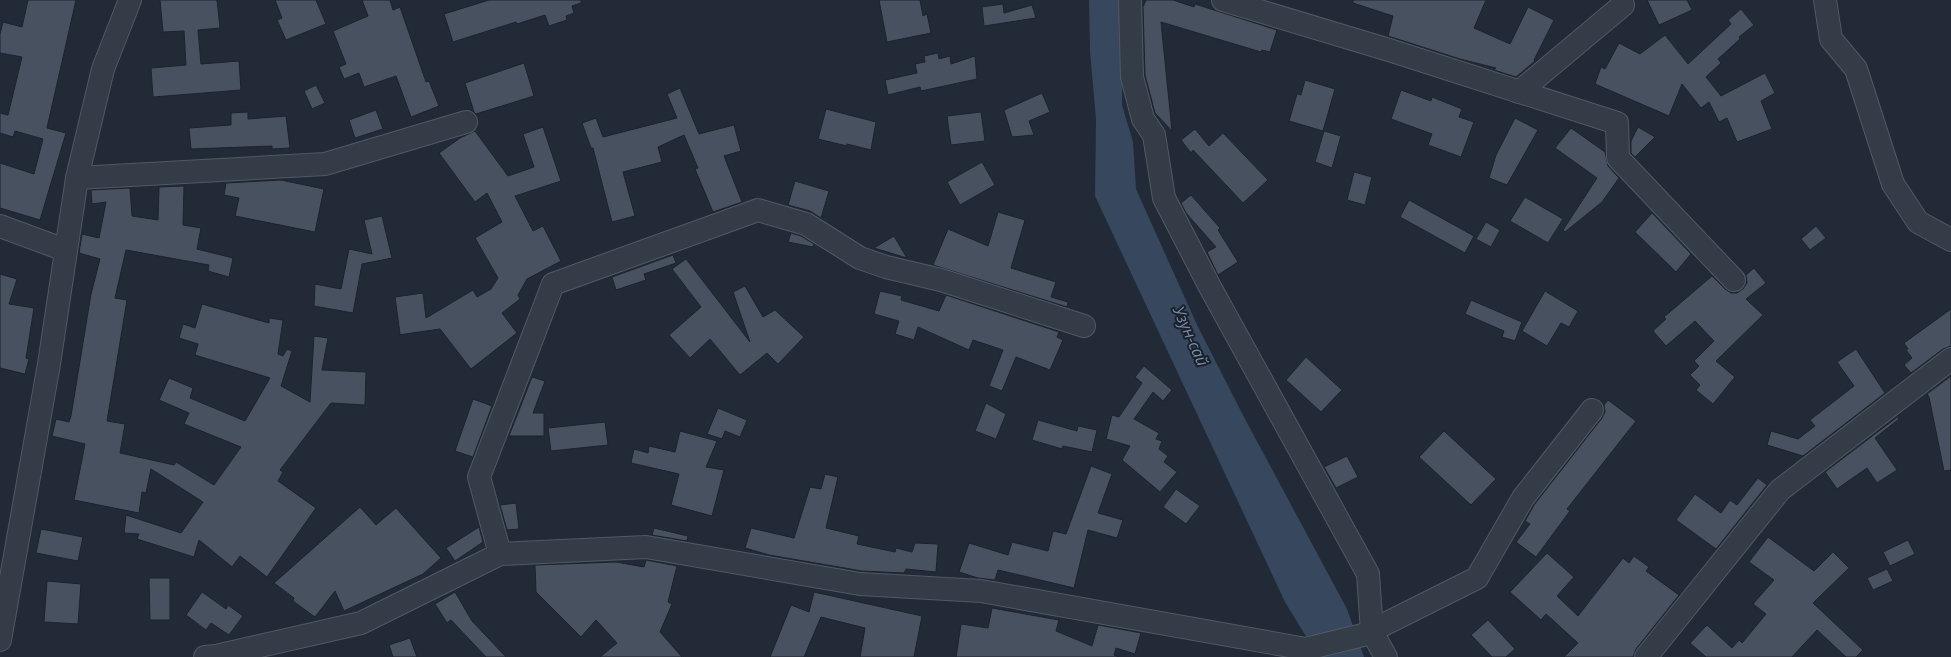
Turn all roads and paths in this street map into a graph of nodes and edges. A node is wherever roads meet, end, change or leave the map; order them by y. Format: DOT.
graph roads {
  1 [pos="1130,0"];
  2 [pos="1224,0"];
  3 [pos="1825,0"];
  4 [pos="122,2"];
  5 [pos="1623,6"];
  6 [pos="1519,92"];
  7 [pos="466,122"];
  8 [pos="76,178"];
  9 [pos="0,226"];
  10 [pos="1951,240"];
  11 [pos="65,250"];
  12 [pos="1734,280"];
  13 [pos="1084,326"];
  14 [pos="1951,359"];
  15 [pos="1592,410"];
  16 [pos="500,554"];
  17 [pos="1367,634"];
  18 [pos="0,640"];
  19 [pos="212,657"];
  20 [pos="1386,657"];
  21 [pos="1646,657"];
  1 -- 17 [label="street"];
  2 -- 6 [label="street"];
  3 -- 10 [label="street"];
  4 -- 8 [label="street"];
  5 -- 6 [label="street"];
  6 -- 12 [label="street"];
  7 -- 8 [label="street"];
  8 -- 11 [label="street"];
  9 -- 11 [label="street"];
  11 -- 18 [label="street"];
  13 -- 16 [label="street"];
  14 -- 21 [label="street"];
  15 -- 17 [label="street"];
  16 -- 17 [label="street"];
  16 -- 19 [label="street"];
  17 -- 20 [label="street"];
}
